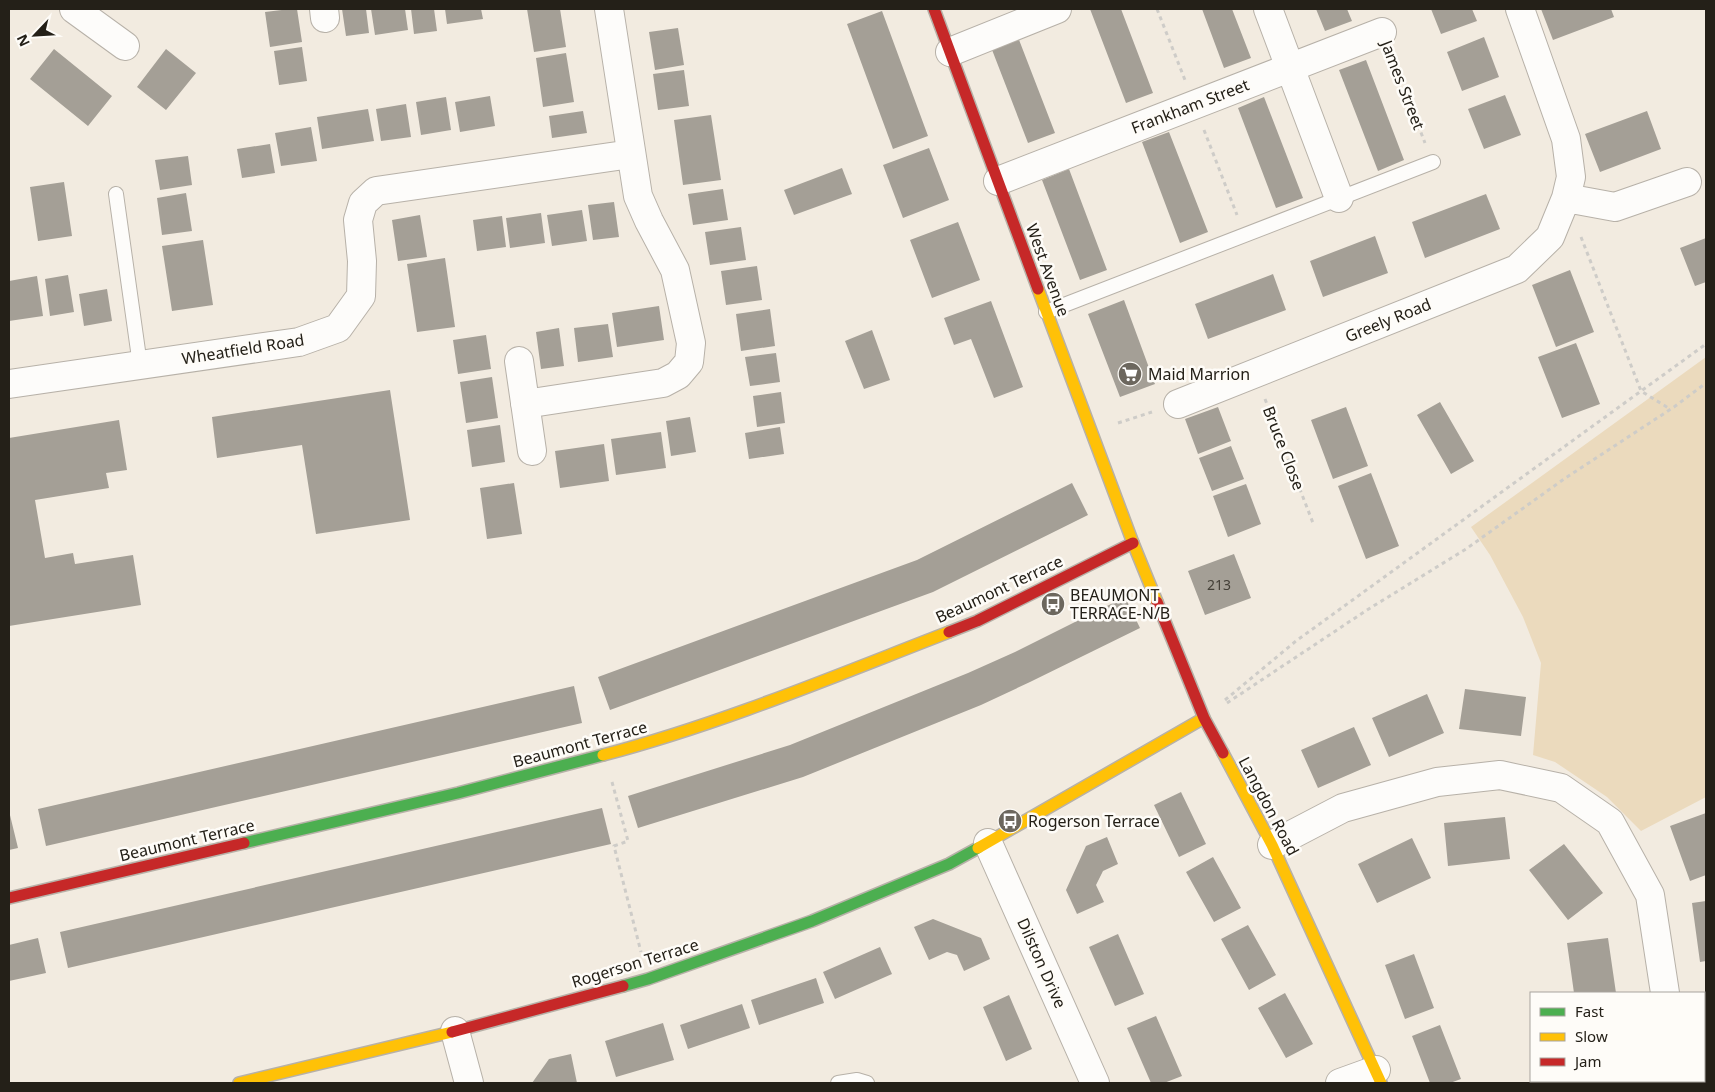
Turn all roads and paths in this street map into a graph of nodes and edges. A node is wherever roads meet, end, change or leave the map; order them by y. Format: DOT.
graph roads {
  1 [pos="74,9"];
  2 [pos="609,9"];
  3 [pos="934,9"];
  4 [pos="1057,9"];
  5 [pos="1268,9"];
  6 [pos="1520,9"];
  7 [pos="1382,32"];
  8 [pos="126,46"];
  9 [pos="950,52"];
  10 [pos="1290,68"];
  11 [pos="631,154"];
  12 [pos="1433,162"];
  13 [pos="998,181"];
  14 [pos="1687,182"];
  15 [pos="116,194"];
  16 [pos="1339,198"];
  17 [pos="1566,198"];
  18 [pos="1046,312"];
  19 [pos="1706,344"];
  20 [pos="519,361"];
  21 [pos="140,365"];
  22 [pos="1256,372"];
  23 [pos="1706,383"];
  24 [pos="9,384"];
  25 [pos="1641,391"];
  26 [pos="525,404"];
  27 [pos="1178,404"];
  28 [pos="1670,409"];
  29 [pos="1091,432"];
  30 [pos="532,451"];
  31 [pos="1313,523"];
  32 [pos="1133,543"];
  33 [pos="1204,718"];
  34 [pos="605,754"];
  35 [pos="988,843"];
  36 [pos="1272,845"];
  37 [pos="9,898"];
  38 [pos="648,979"];
  39 [pos="1665,992"];
  40 [pos="455,1031"];
  41 [pos="1378,1077"];
  42 [pos="239,1083"];
  43 [pos="469,1083"];
  44 [pos="838,1083"];
  45 [pos="867,1083"];
  46 [pos="1095,1083"];
  47 [pos="1340,1083"];
  1 -- 8 [label="street"];
  2 -- 11 [label="street"];
  3 -- 9 [label="street, West Avenue"];
  4 -- 9 [label="street"];
  5 -- 10 [label="street"];
  6 -- 17 [label="street, Greely Road"];
  7 -- 10 [label="street, Frankham Street"];
  7 -- 12 [label="path, James Street"];
  9 -- 13 [label="street, West Avenue"];
  10 -- 13 [label="street, Frankham Street"];
  10 -- 16 [label="street"];
  11 -- 21 [label="street, Wheatfield Road"];
  11 -- 26 [label="street"];
  12 -- 16 [label="lane"];
  13 -- 18 [label="street, West Avenue"];
  14 -- 17 [label="street"];
  15 -- 21 [label="lane"];
  16 -- 18 [label="lane"];
  17 -- 22 [label="street, Greely Road"];
  17 -- 25 [label="path"];
  18 -- 29 [label="street, West Avenue"];
  19 -- 25 [label="path"];
  20 -- 26 [label="street"];
  21 -- 24 [label="street, Wheatfield Road"];
  22 -- 27 [label="street, Greely Road"];
  22 -- 31 [label="path, Bruce Close"];
  23 -- 28 [label="path"];
  25 -- 28 [label="path"];
  25 -- 33 [label="path"];
  26 -- 30 [label="street"];
  27 -- 29 [label="path"];
  28 -- 33 [label="path"];
  29 -- 32 [label="street, West Avenue"];
  32 -- 33 [label="street, Langdon Road"];
  32 -- 34 [label="street, Beaumont Terrace"];
  33 -- 35 [label="street, Rogerson Terrace"];
  33 -- 36 [label="street, Langdon Road"];
  34 -- 37 [label="street, Beaumont Terrace"];
  34 -- 38 [label="path"];
  35 -- 38 [label="street, Rogerson Terrace"];
  35 -- 46 [label="street, Dilston Drive"];
  36 -- 39 [label="street"];
  36 -- 41 [label="street, Langdon Road"];
  38 -- 40 [label="street, Rogerson Terrace"];
  40 -- 42 [label="street, Rogerson Terrace"];
  40 -- 43 [label="street"];
  41 -- 47 [label="street"];
  44 -- 45 [label="lane"];
}
